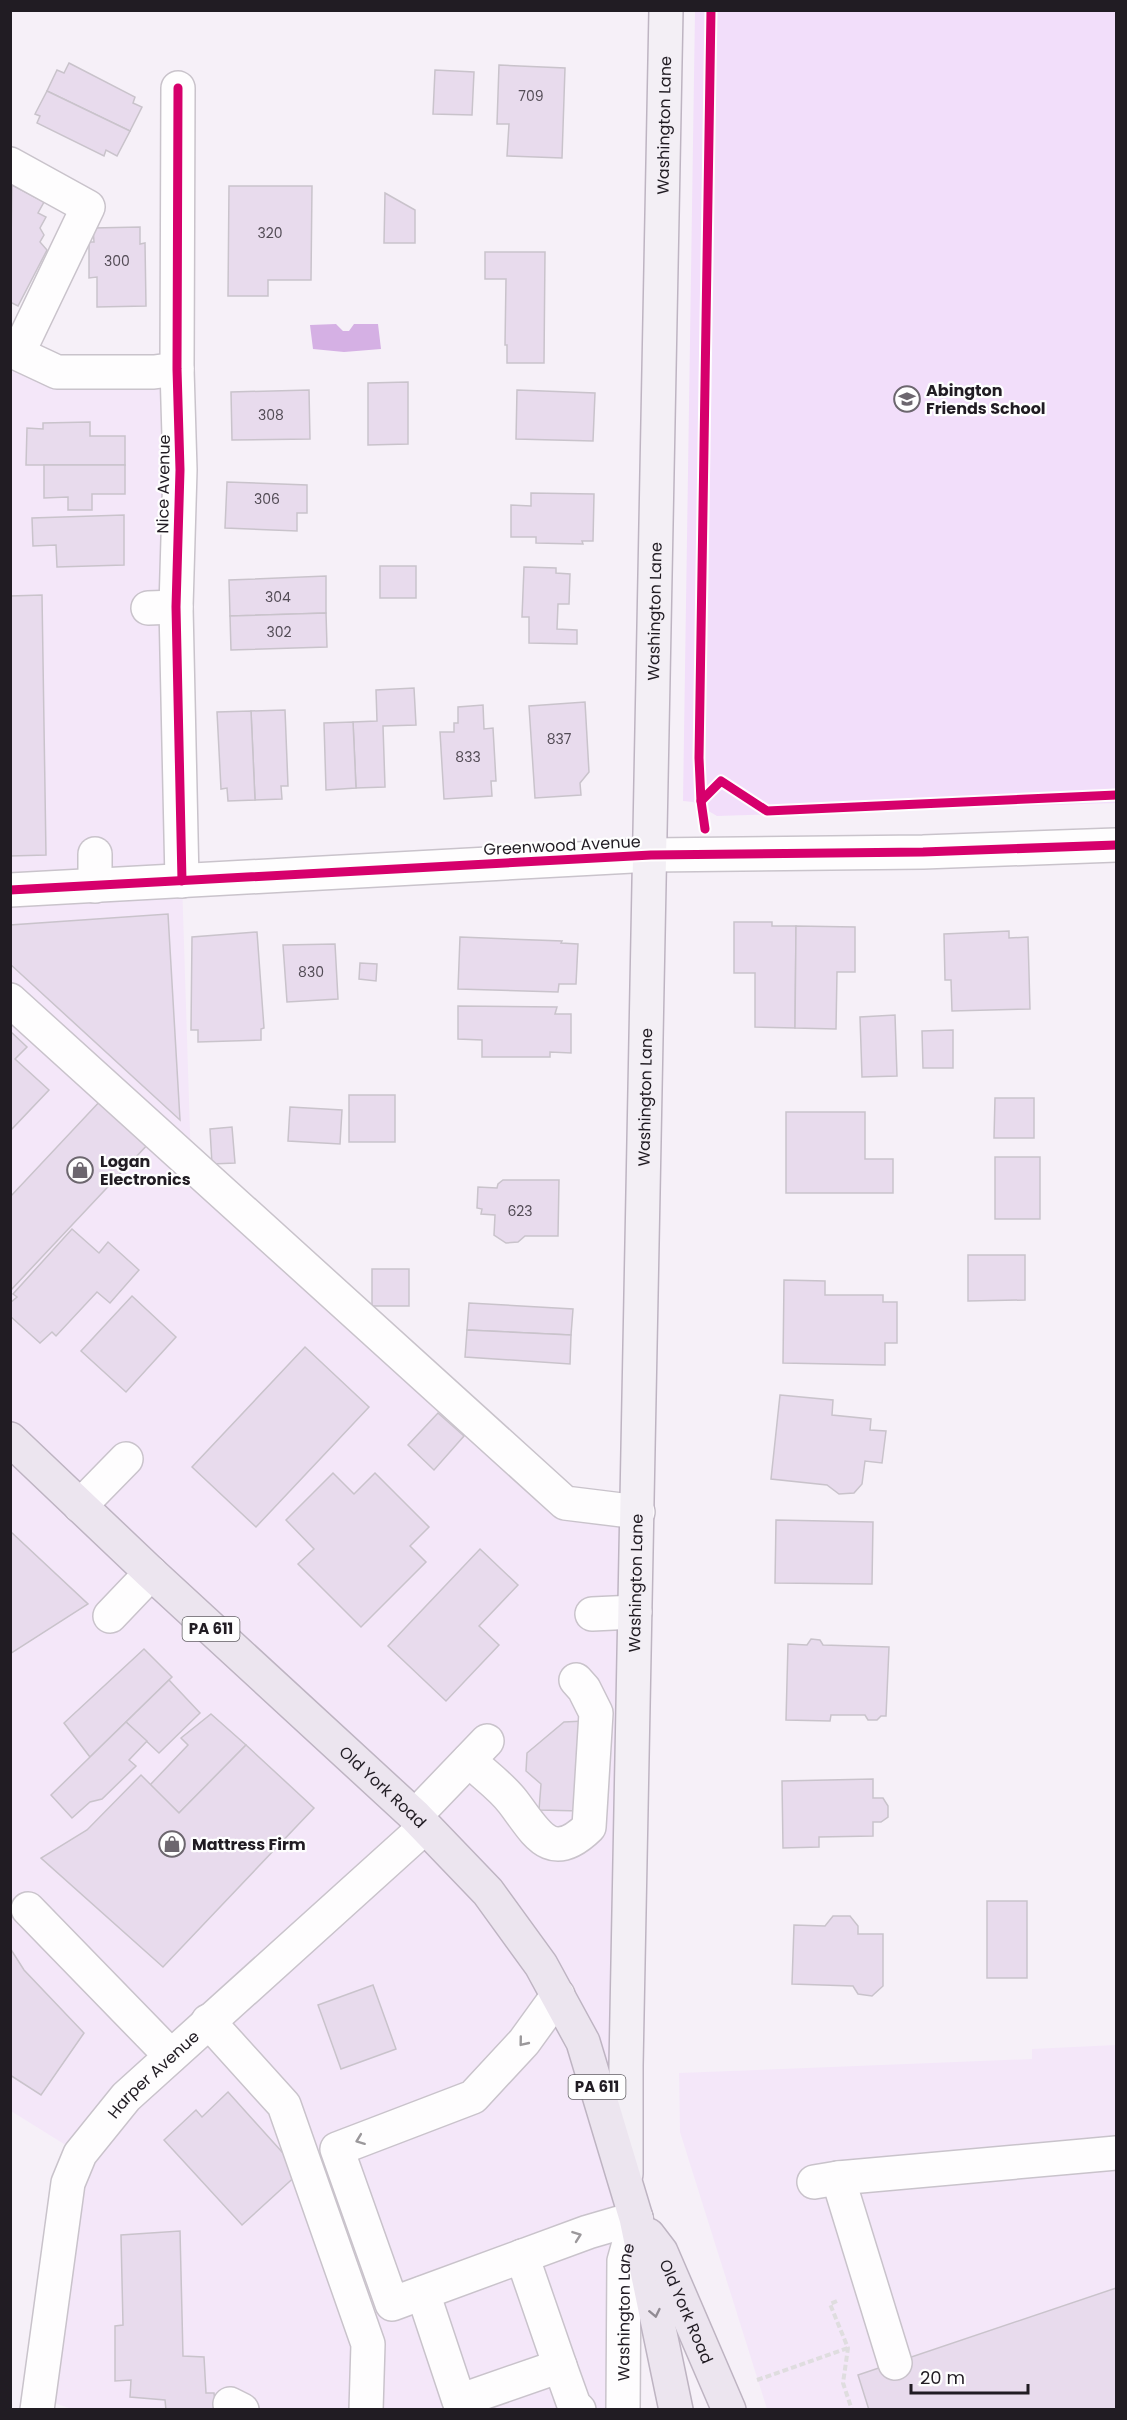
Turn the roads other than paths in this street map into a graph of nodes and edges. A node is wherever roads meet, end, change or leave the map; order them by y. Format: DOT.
graph roads {
  1 [pos="666,10"];
  2 [pos="177,88"];
  3 [pos="10,164"];
  4 [pos="14,352"];
  5 [pos="177,369"];
  6 [pos="1116,845"];
  7 [pos="651,855"];
  8 [pos="182,881"];
  9 [pos="10,890"];
  10 [pos="10,1000"];
  11 [pos="10,1439"];
  12 [pos="126,1459"];
  13 [pos="80,1506"];
  14 [pos="638,1512"];
  15 [pos="151,1574"];
  16 [pos="635,1612"];
  17 [pos="592,1614"];
  18 [pos="110,1616"];
  19 [pos="576,1680"];
  20 [pos="420,1821"];
  21 [pos="28,1909"];
  22 [pos="558,1995"];
  23 [pos="208,2021"];
  24 [pos="171,2056"];
  25 [pos="1116,2154"];
  26 [pos="626,2184"];
  27 [pos="636,2218"];
  28 [pos="522,2256"];
  29 [pos="423,2293"];
  30 [pos="895,2363"];
  31 [pos="560,2366"];
  32 [pos="37,2409"];
  33 [pos="366,2409"];
  34 [pos="579,2409"];
  35 [pos="623,2409"];
  36 [pos="676,2409"];
  37 [pos="729,2409"];
  1 -- 7 [label="main road, Washington Lane"];
  2 -- 5 [label="street, Nice Avenue"];
  3 -- 4 [label="street"];
  4 -- 5 [label="street"];
  5 -- 8 [label="street, Nice Avenue"];
  6 -- 7 [label="street, Greenwood Avenue"];
  7 -- 8 [label="street, Greenwood Avenue"];
  7 -- 14 [label="main road, Washington Lane"];
  8 -- 9 [label="street, Greenwood Avenue"];
  10 -- 14 [label="street"];
  11 -- 13 [label="highway, Old York Road / PA 611"];
  12 -- 13 [label="street"];
  13 -- 15 [label="highway, Old York Road / PA 611"];
  14 -- 16 [label="main road, Washington Lane"];
  15 -- 18 [label="street"];
  15 -- 20 [label="highway, Old York Road / PA 611"];
  16 -- 17 [label="street"];
  16 -- 26 [label="main road, Washington Lane"];
  19 -- 20 [label="street, Harper Avenue"];
  20 -- 22 [label="highway, Old York Road / PA 611"];
  20 -- 23 [label="street, Harper Avenue"];
  21 -- 24 [label="street"];
  22 -- 26 [label="highway, Old York Road / PA 611"];
  22 -- 29 [label="street, one-way"];
  23 -- 24 [label="street, Harper Avenue"];
  23 -- 33 [label="street"];
  24 -- 32 [label="street, Harper Avenue"];
  25 -- 30 [label="street"];
  26 -- 27 [label="highway, Old York Road / PA 611"];
  28 -- 27 [label="street, one-way"];
  27 -- 35 [label="street, Washington Lane"];
  27 -- 36 [label="highway, Old York Road / PA 611, one-way"];
  27 -- 37 [label="highway, Old York Road / PA 611"];
  28 -- 29 [label="street"];
  28 -- 31 [label="street"];
  29 -- 31 [label="street"];
  31 -- 34 [label="street"];
}
